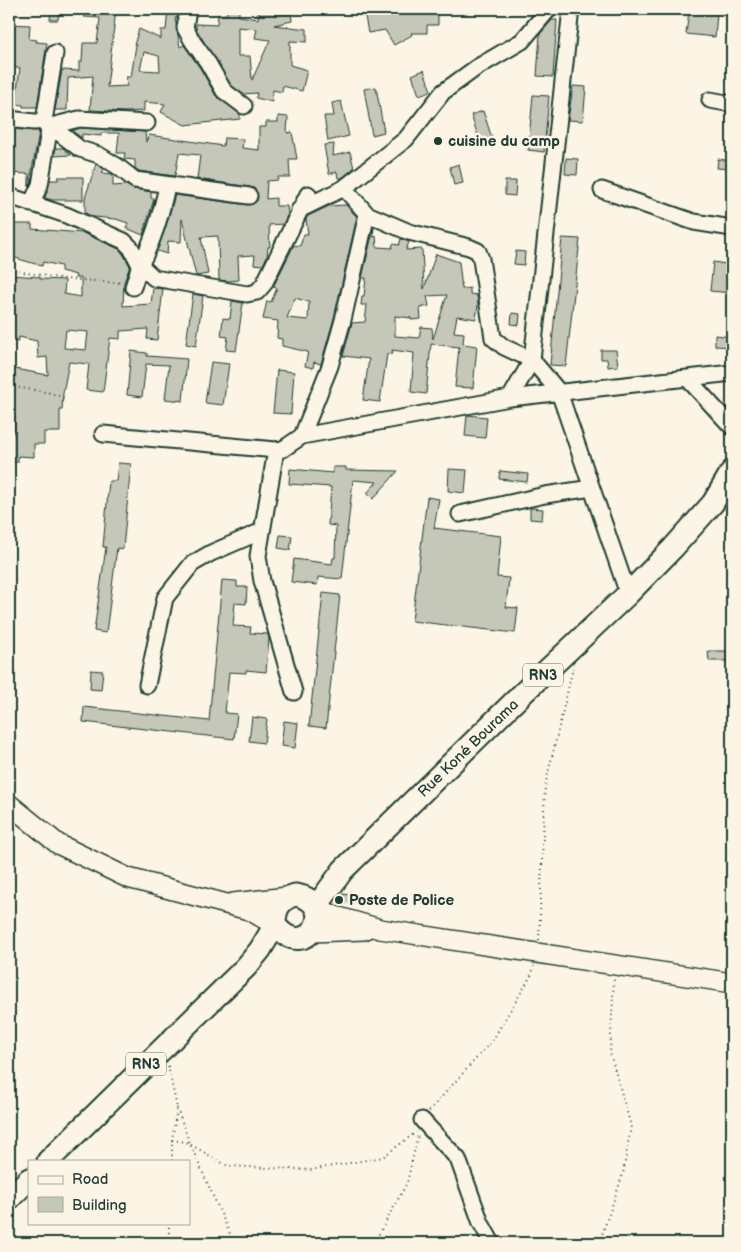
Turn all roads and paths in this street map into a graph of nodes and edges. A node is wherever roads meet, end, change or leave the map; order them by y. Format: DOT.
graph roads {
  1 [pos="188,9"];
  2 [pos="549,9"];
  3 [pos="571,9"];
  4 [pos="55,53"];
  5 [pos="710,100"];
  6 [pos="732,104"];
  7 [pos="244,106"];
  8 [pos="9,119"];
  9 [pos="147,123"];
  10 [pos="47,124"];
  11 [pos="167,186"];
  12 [pos="344,188"];
  13 [pos="602,190"];
  14 [pos="308,194"];
  15 [pos="9,196"];
  16 [pos="249,196"];
  17 [pos="31,204"];
  18 [pos="300,210"];
  19 [pos="367,214"];
  20 [pos="732,228"];
  21 [pos="140,265"];
  22 [pos="9,270"];
  23 [pos="133,287"];
  24 [pos="532,360"];
  25 [pos="732,373"];
  26 [pos="687,378"];
  27 [pos="9,386"];
  28 [pos="560,392"];
  29 [pos="64,398"];
  30 [pos="510,398"];
  31 [pos="732,426"];
  32 [pos="103,434"];
  33 [pos="302,436"];
  34 [pos="276,450"];
  35 [pos="732,471"];
  36 [pos="592,488"];
  37 [pos="460,514"];
  38 [pos="262,531"];
  39 [pos="628,594"];
  40 [pos="148,685"];
  41 [pos="294,692"];
  42 [pos="9,804"];
  43 [pos="343,870"];
  44 [pos="288,897"];
  45 [pos="229,904"];
  46 [pos="316,907"];
  47 [pos="275,925"];
  48 [pos="380,929"];
  49 [pos="309,934"];
  50 [pos="614,966"];
  51 [pos="246,967"];
  52 [pos="732,983"];
  53 [pos="163,1047"];
  54 [pos="177,1108"];
  55 [pos="421,1124"];
  56 [pos="172,1140"];
  57 [pos="190,1144"];
  58 [pos="49,1160"];
  59 [pos="172,1160"];
  60 [pos="28,1181"];
  61 [pos="9,1199"];
  62 [pos="169,1224"];
  63 [pos="168,1243"];
  64 [pos="234,1243"];
  65 [pos="492,1243"];
  66 [pos="599,1243"];
  1 -- 7 [label="street"];
  2 -- 12 [label="street"];
  3 -- 24 [label="street"];
  4 -- 10 [label="street"];
  5 -- 6 [label="street"];
  8 -- 10 [label="street"];
  9 -- 10 [label="street"];
  10 -- 11 [label="street"];
  10 -- 17 [label="street"];
  11 -- 16 [label="street"];
  11 -- 21 [label="street"];
  12 -- 18 [label="street"];
  12 -- 19 [label="street"];
  13 -- 20 [label="street"];
  14 -- 18 [label="street"];
  15 -- 17 [label="street"];
  17 -- 21 [label="street"];
  18 -- 21 [label="street"];
  19 -- 24 [label="street"];
  19 -- 33 [label="street"];
  21 -- 23 [label="street"];
  22 -- 23 [label="path"];
  24 -- 28 [label="street"];
  24 -- 30 [label="street"];
  25 -- 26 [label="street"];
  26 -- 28 [label="street"];
  26 -- 31 [label="street"];
  27 -- 29 [label="path"];
  28 -- 30 [label="street"];
  28 -- 36 [label="street"];
  30 -- 33 [label="street"];
  32 -- 34 [label="street"];
  33 -- 34 [label="street"];
  34 -- 38 [label="street"];
  35 -- 39 [label="highway, Rue Koné Bourama / RN3"];
  36 -- 37 [label="street"];
  36 -- 39 [label="street"];
  38 -- 40 [label="street"];
  38 -- 41 [label="street"];
  39 -- 43 [label="highway, Rue Koné Bourama / RN3"];
  42 -- 45 [label="main road"];
  43 -- 44 [label="highway, Rue Koné Bourama / RN3"];
  43 -- 46 [label="highway, Rue Koné Bourama / RN3"];
  44 -- 45 [label="main road"];
  44 -- 46 [label="highway"];
  44 -- 47 [label="highway, RN3"];
  45 -- 47 [label="main road"];
  46 -- 48 [label="main road"];
  46 -- 49 [label="highway, RN3"];
  47 -- 49 [label="highway"];
  47 -- 51 [label="highway, RN3"];
  48 -- 49 [label="main road"];
  48 -- 50 [label="main road"];
  49 -- 51 [label="highway, RN3"];
  50 -- 52 [label="main road"];
  50 -- 66 [label="path"];
  51 -- 53 [label="highway, RN3"];
  53 -- 54 [label="path"];
  53 -- 58 [label="highway, RN3"];
  54 -- 56 [label="path"];
  54 -- 57 [label="path"];
  55 -- 57 [label="path"];
  55 -- 65 [label="street"];
  56 -- 57 [label="path"];
  56 -- 59 [label="path"];
  57 -- 64 [label="path"];
  60 -- 61 [label="highway"];
  62 -- 63 [label="path"];
}
